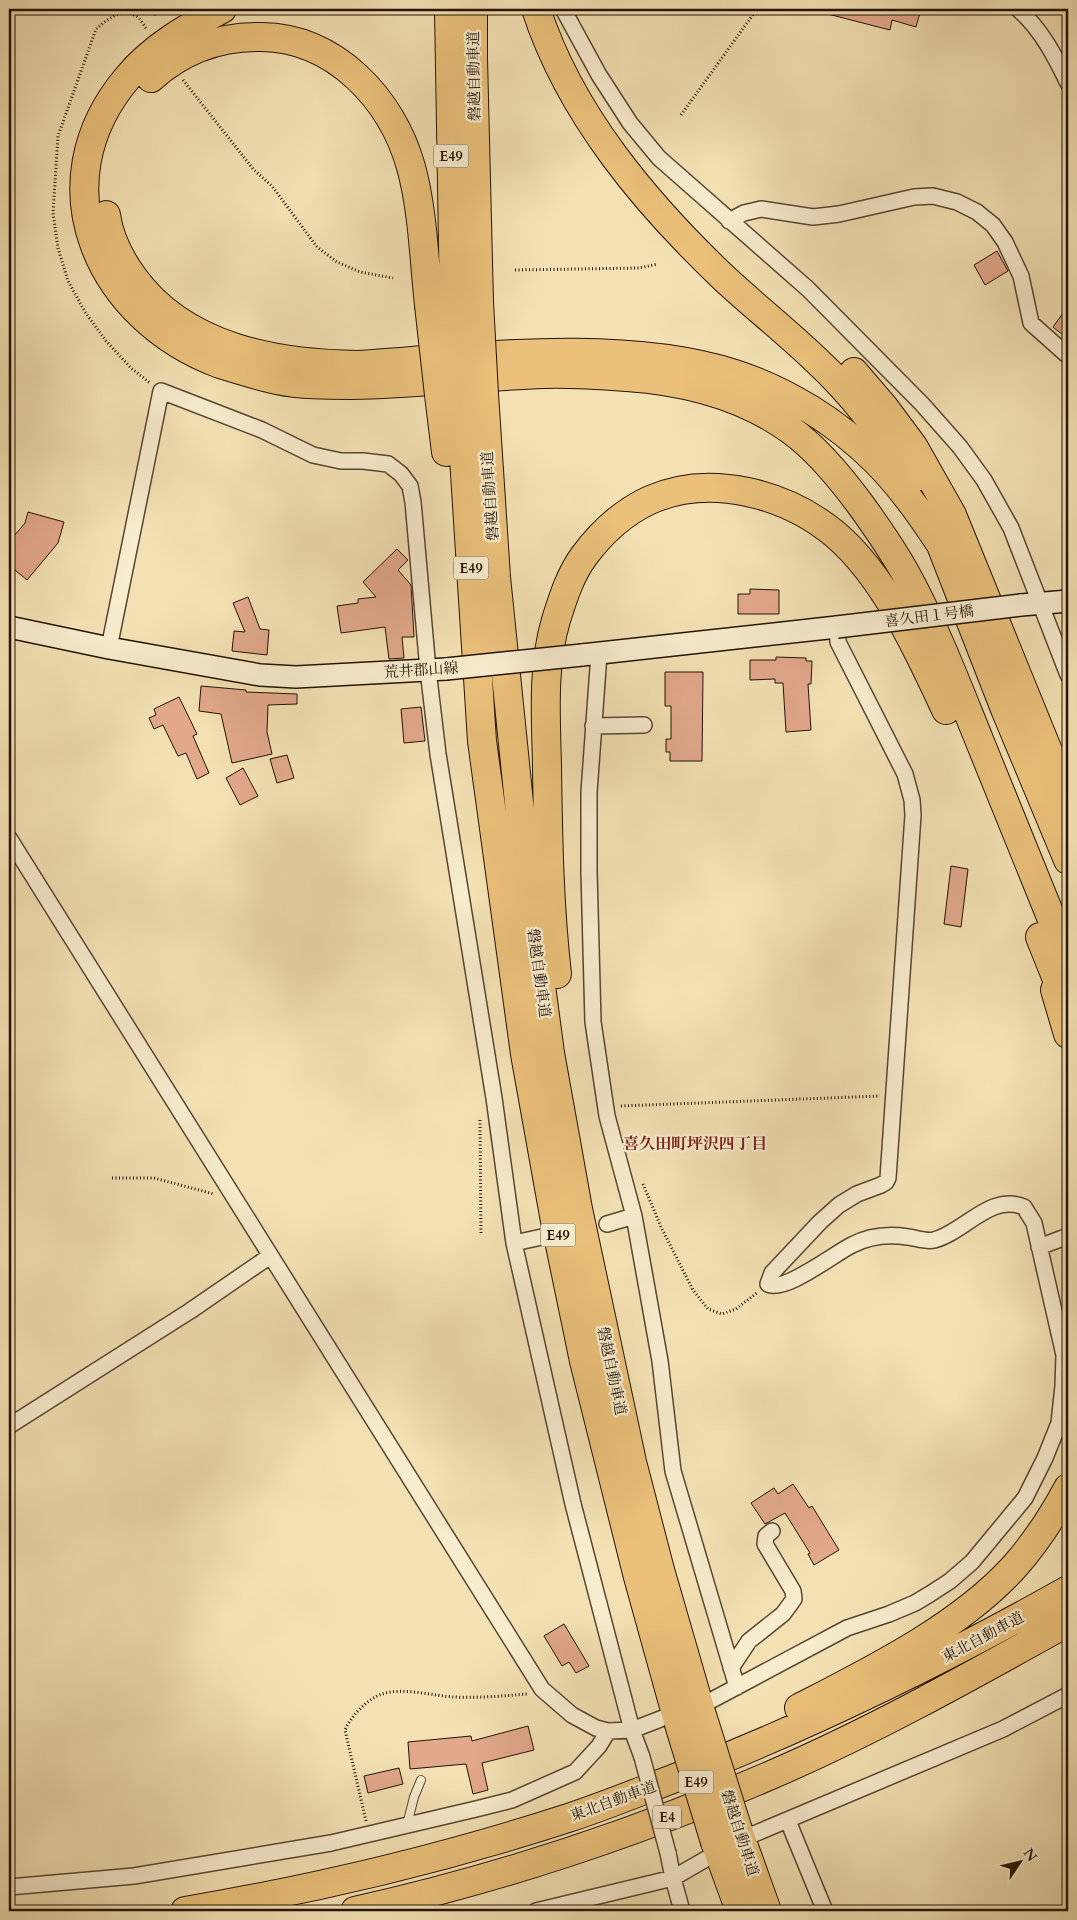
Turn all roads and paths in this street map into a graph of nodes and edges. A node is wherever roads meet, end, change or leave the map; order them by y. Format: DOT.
graph roads {
  1 [pos="151,9"];
  2 [pos="222,9"];
  3 [pos="449,9"];
  4 [pos="473,9"];
  5 [pos="536,9"];
  6 [pos="563,9"];
  7 [pos="757,9"];
  8 [pos="1018,9"];
  9 [pos="156,15"];
  10 [pos="183,79"];
  11 [pos="1068,83"];
  12 [pos="681,115"];
  13 [pos="654,205"];
  14 [pos="729,221"];
  15 [pos="658,264"];
  16 [pos="515,270"];
  17 [pos="394,278"];
  18 [pos="454,303"];
  19 [pos="1068,356"];
  20 [pos="572,374"];
  21 [pos="461,395"];
  22 [pos="945,551"];
  23 [pos="1068,601"];
  24 [pos="1030,605"];
  25 [pos="9,627"];
  26 [pos="836,627"];
  27 [pos="109,648"];
  28 [pos="590,654"];
  29 [pos="437,669"];
  30 [pos="1068,675"];
  31 [pos="946,710"];
  32 [pos="644,725"];
  33 [pos="592,726"];
  34 [pos="1068,800"];
  35 [pos="1055,828"];
  36 [pos="9,838"];
  37 [pos="1068,854"];
  38 [pos="1068,860"];
  39 [pos="1034,924"];
  40 [pos="1068,959"];
  41 [pos="1068,1007"];
  42 [pos="1068,1034"];
  43 [pos="894,1095"];
  44 [pos="605,1107"];
  45 [pos="480,1115"];
  46 [pos="112,1178"];
  47 [pos="642,1183"];
  48 [pos="235,1199"];
  49 [pos="634,1216"];
  50 [pos="607,1224"];
  51 [pos="482,1234"];
  52 [pos="542,1237"];
  53 [pos="1063,1238"];
  54 [pos="514,1242"];
  55 [pos="1039,1247"];
  56 [pos="270,1256"];
  57 [pos="768,1284"];
  58 [pos="609,1356"];
  59 [pos="9,1426"];
  60 [pos="1068,1488"];
  61 [pos="772,1531"];
  62 [pos="1068,1590"];
  63 [pos="1068,1622"];
  64 [pos="1068,1631"];
  65 [pos="731,1668"];
  66 [pos="962,1681"];
  67 [pos="737,1687"];
  68 [pos="545,1691"];
  69 [pos="1068,1695"];
  70 [pos="688,1713"];
  71 [pos="632,1730"];
  72 [pos="608,1731"];
  73 [pos="421,1780"];
  74 [pos="788,1820"];
  75 [pos="407,1825"];
  76 [pos="369,1834"];
  77 [pos="728,1841"];
  78 [pos="478,1846"];
  79 [pos="673,1878"];
  80 [pos="9,1887"];
  81 [pos="185,1911"];
  82 [pos="355,1911"];
  83 [pos="536,1911"];
  84 [pos="682,1911"];
  85 [pos="740,1911"];
  86 [pos="767,1911"];
  87 [pos="825,1911"];
  1 -- 9 [label="path"];
  2 -- 20 [label="highway"];
  3 -- 18 [label="highway, 磐越自動車道 / E49"];
  4 -- 18 [label="highway, 磐越自動車道 / E49"];
  5 -- 13 [label="highway"];
  6 -- 14 [label="street"];
  7 -- 12 [label="path"];
  8 -- 11 [label="street"];
  10 -- 17 [label="path"];
  13 -- 22 [label="highway"];
  13 -- 34 [label="highway"];
  14 -- 19 [label="street"];
  14 -- 24 [label="street"];
  15 -- 16 [label="path"];
  18 -- 21 [label="highway, bridge"];
  18 -- 21 [label="highway, 磐越自動車道 / E49, bridge"];
  18 -- 22 [label="highway"];
  20 -- 31 [label="highway"];
  20 -- 40 [label="highway"];
  21 -- 58 [label="highway, 磐越自動車道 / E49"];
  21 -- 70 [label="highway, 磐越自動車道 / E49"];
  22 -- 35 [label="highway"];
  23 -- 24 [label="main road"];
  24 -- 26 [label="main road, 喜久田１号橋, bridge"];
  24 -- 30 [label="street"];
  25 -- 27 [label="main road, 荒井郡山線"];
  26 -- 28 [label="main road, 荒井郡山線"];
  26 -- 43 [label="street"];
  27 -- 29 [label="main road, 荒井郡山線"];
  27 -- 29 [label="street"];
  28 -- 29 [label="main road, 荒井郡山線, bridge"];
  28 -- 33 [label="street"];
  29 -- 54 [label="street"];
  31 -- 39 [label="highway"];
  31 -- 58 [label="highway"];
  32 -- 33 [label="street"];
  33 -- 44 [label="street"];
  35 -- 37 [label="highway"];
  35 -- 38 [label="highway"];
  36 -- 48 [label="street"];
  39 -- 41 [label="highway"];
  39 -- 42 [label="highway"];
  43 -- 44 [label="path"];
  43 -- 57 [label="street"];
  44 -- 49 [label="street"];
  45 -- 51 [label="path"];
  46 -- 48 [label="path"];
  47 -- 57 [label="path"];
  48 -- 56 [label="street"];
  49 -- 50 [label="street"];
  49 -- 65 [label="street"];
  52 -- 54 [label="street"];
  53 -- 55 [label="street"];
  54 -- 71 [label="street"];
  55 -- 57 [label="street"];
  55 -- 67 [label="street"];
  56 -- 59 [label="street"];
  56 -- 68 [label="street"];
  58 -- 70 [label="highway, 磐越自動車道 / E49"];
  60 -- 78 [label="highway"];
  61 -- 65 [label="street"];
  62 -- 78 [label="highway, 東北自動車道 / E4"];
  63 -- 66 [label="highway, 東北自動車道 / E4"];
  64 -- 66 [label="highway"];
  65 -- 67 [label="street"];
  66 -- 82 [label="highway, 東北自動車道 / E4"];
  67 -- 70 [label="street"];
  68 -- 72 [label="street"];
  68 -- 76 [label="path"];
  69 -- 74 [label="street"];
  70 -- 71 [label="street"];
  70 -- 77 [label="highway, 磐越自動車道 / E49, bridge"];
  71 -- 72 [label="street"];
  71 -- 79 [label="street, bridge"];
  72 -- 75 [label="street"];
  73 -- 75 [label="lane"];
  74 -- 77 [label="street"];
  74 -- 87 [label="street"];
  75 -- 76 [label="street"];
  76 -- 80 [label="street"];
  77 -- 79 [label="street"];
  77 -- 85 [label="highway, 磐越自動車道 / E49"];
  77 -- 86 [label="highway, 磐越自動車道 / E49"];
  78 -- 81 [label="highway, 東北自動車道 / E4"];
  79 -- 83 [label="street"];
  79 -- 84 [label="street"];
}
